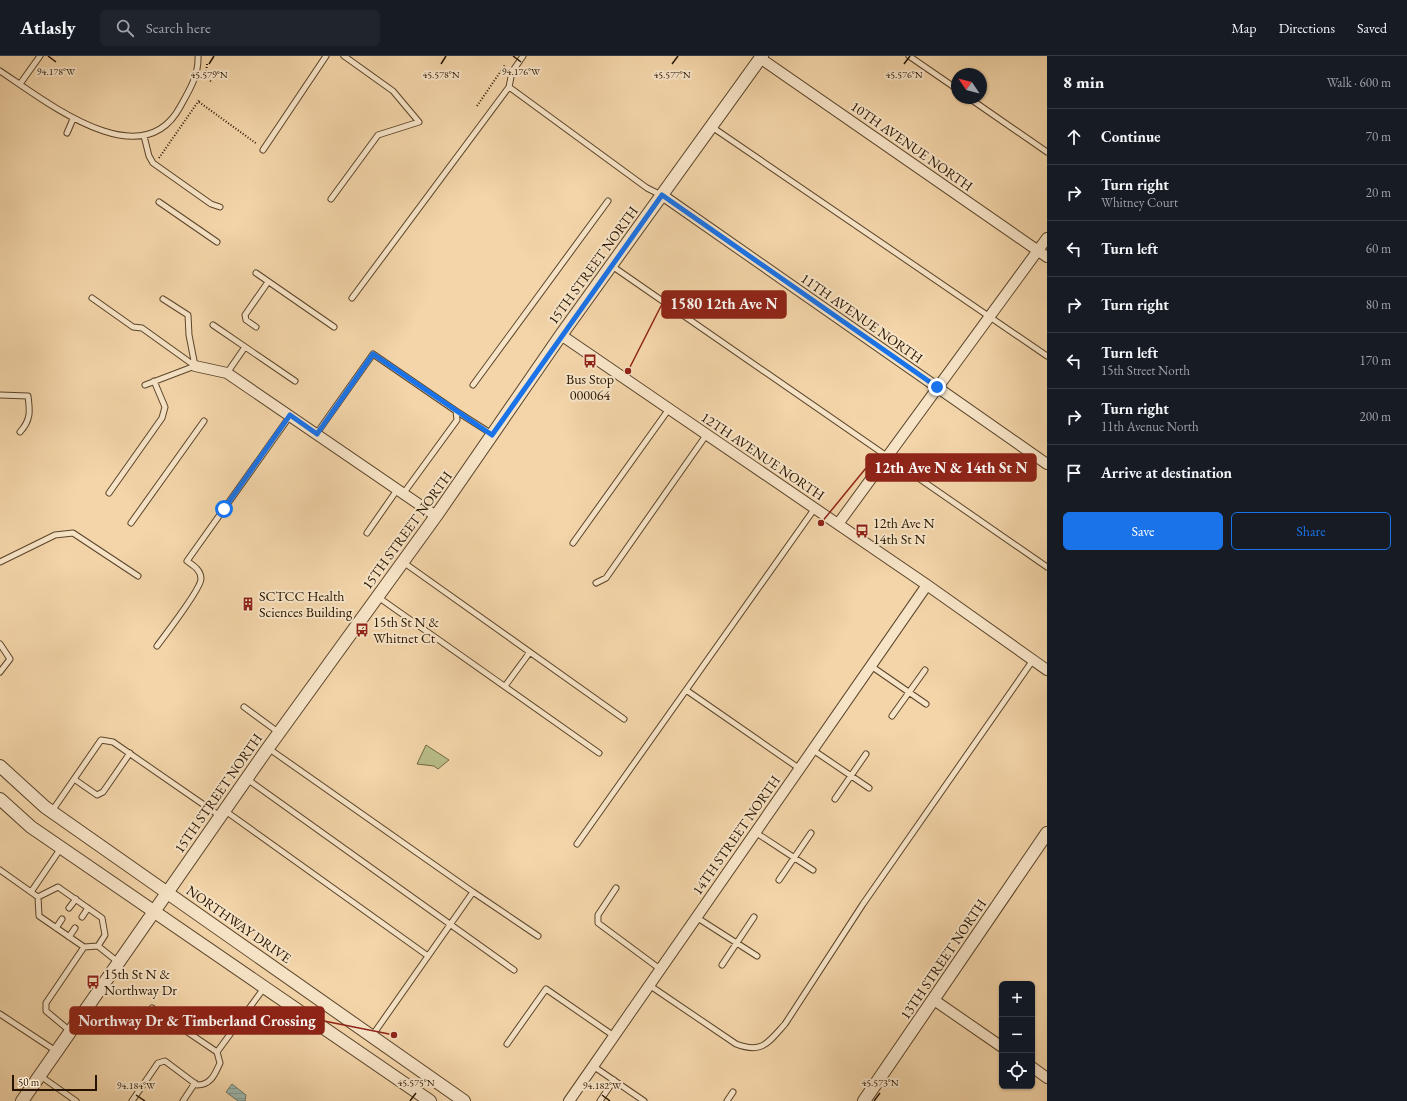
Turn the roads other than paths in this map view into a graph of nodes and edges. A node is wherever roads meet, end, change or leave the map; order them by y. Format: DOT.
graph roads {
  1 [pos="40,56"];
  2 [pos="198,56"];
  3 [pos="326,56"];
  4 [pos="344,56"];
  5 [pos="524,56"];
  6 [pos="909,56"];
  7 [pos="761,57"];
  8 [pos="0,70"];
  9 [pos="20,84"];
  10 [pos="951,85"];
  11 [pos="509,87"];
  12 [pos="979,104"];
  13 [pos="73,119"];
  14 [pos="711,127"];
  15 [pos="68,133"];
  16 [pos="144,136"];
  17 [pos="263,150"];
  18 [pos="1047,152"];
  19 [pos="662,195"];
  20 [pos="331,199"];
  21 [pos="608,201"];
  22 [pos="159,202"];
  23 [pos="220,207"];
  24 [pos="1047,238"];
  25 [pos="217,242"];
  26 [pos="1038,250"];
  27 [pos="1047,257"];
  28 [pos="612,265"];
  29 [pos="256,273"];
  30 [pos="268,282"];
  31 [pos="92,298"];
  32 [pos="163,298"];
  33 [pos="352,298"];
  34 [pos="990,316"];
  35 [pos="213,325"];
  36 [pos="256,327"];
  37 [pos="334,327"];
  38 [pos="561,335"];
  39 [pos="245,347"];
  40 [pos="1047,356"];
  41 [pos="195,366"];
  42 [pos="227,373"];
  43 [pos="154,381"];
  44 [pos="295,381"];
  45 [pos="145,385"];
  46 [pos="473,385"];
  47 [pos="937,387"];
  48 [pos="0,395"];
  49 [pos="670,409"];
  50 [pos="456,411"];
  51 [pos="290,415"];
  52 [pos="204,421"];
  53 [pos="20,432"];
  54 [pos="317,434"];
  55 [pos="706,434"];
  56 [pos="492,435"];
  57 [pos="888,455"];
  58 [pos="1047,464"];
  59 [pos="400,492"];
  60 [pos="109,493"];
  61 [pos="815,508"];
  62 [pos="436,516"];
  63 [pos="131,523"];
  64 [pos="838,524"];
  65 [pos="367,533"];
  66 [pos="573,543"];
  67 [pos="0,562"];
  68 [pos="403,562"];
  69 [pos="1047,567"];
  70 [pos="138,576"];
  71 [pos="596,583"];
  72 [pos="927,585"];
  73 [pos="378,597"];
  74 [pos="0,644"];
  75 [pos="157,646"];
  76 [pos="530,652"];
  77 [pos="1033,660"];
  78 [pos="871,666"];
  79 [pos="925,670"];
  80 [pos="1047,670"];
  81 [pos="0,672"];
  82 [pos="505,686"];
  83 [pos="686,690"];
  84 [pos="909,692"];
  85 [pos="926,704"];
  86 [pos="244,707"];
  87 [pos="892,716"];
  88 [pos="624,719"];
  89 [pos="279,733"];
  90 [pos="268,748"];
  91 [pos="812,750"];
  92 [pos="130,753"];
  93 [pos="599,753"];
  94 [pos="866,754"];
  95 [pos="0,766"];
  96 [pos="800,769"];
  97 [pos="851,776"];
  98 [pos="74,779"];
  99 [pos="246,779"];
  100 [pos="869,788"];
  101 [pos="0,799"];
  102 [pos="835,799"];
  103 [pos="51,812"];
  104 [pos="222,813"];
  105 [pos="755,832"];
  106 [pos="811,833"];
  107 [pos="1047,833"];
  108 [pos="577,844"];
  109 [pos="61,848"];
  110 [pos="794,858"];
  111 [pos="0,870"];
  112 [pos="813,870"];
  113 [pos="779,880"];
  114 [pos="616,888"];
  115 [pos="31,892"];
  116 [pos="167,892"];
  117 [pos="473,892"];
  118 [pos="38,897"];
  119 [pos="76,899"];
  120 [pos="69,908"];
  121 [pos="88,908"];
  122 [pos="153,911"];
  123 [pos="82,917"];
  124 [pos="696,917"];
  125 [pos="754,917"];
  126 [pos="62,919"];
  127 [pos="450,924"];
  128 [pos="56,928"];
  129 [pos="75,928"];
  130 [pos="538,936"];
  131 [pos="68,937"];
  132 [pos="737,943"];
  133 [pos="98,946"];
  134 [pos="84,948"];
  135 [pos="428,956"];
  136 [pos="757,956"];
  137 [pos="118,962"];
  138 [pos="722,965"];
  139 [pos="660,969"];
  140 [pos="514,970"];
  141 [pos="649,985"];
  142 [pos="264,986"];
  143 [pos="934,1000"];
  144 [pos="152,1008"];
  145 [pos="0,1014"];
  146 [pos="70,1031"];
  147 [pos="372,1036"];
  148 [pos="614,1036"];
  149 [pos="508,1044"];
  150 [pos="999,1045"];
  151 [pos="56,1052"];
  152 [pos="217,1052"];
  153 [pos="593,1066"];
  154 [pos="1035,1069"];
  155 [pos="40,1076"];
  156 [pos="1047,1078"];
  157 [pos="614,1080"];
  158 [pos="195,1083"];
  159 [pos="733,1092"];
  160 [pos="22,1101"];
  161 [pos="76,1101"];
  162 [pos="132,1101"];
  163 [pos="183,1101"];
  164 [pos="430,1101"];
  165 [pos="464,1101"];
  166 [pos="569,1101"];
  167 [pos="600,1101"];
  168 [pos="644,1101"];
  169 [pos="727,1101"];
  170 [pos="864,1101"];
  1 -- 9 [label="lane"];
  2 -- 16 [label="lane"];
  3 -- 17 [label="lane"];
  4 -- 20 [label="lane"];
  5 -- 11 [label="lane"];
  6 -- 10 [label="lane"];
  7 -- 14 [label="street, 15TH STREET NORTH"];
  7 -- 26 [label="street, 10TH AVENUE NORTH"];
  8 -- 9 [label="lane"];
  9 -- 13 [label="lane"];
  11 -- 19 [label="lane"];
  11 -- 33 [label="lane"];
  12 -- 18 [label="lane"];
  13 -- 15 [label="lane"];
  13 -- 16 [label="lane"];
  14 -- 19 [label="street, 15TH STREET NORTH"];
  14 -- 34 [label="lane"];
  16 -- 23 [label="lane"];
  19 -- 28 [label="street, 15TH STREET NORTH"];
  19 -- 47 [label="street, 11TH AVENUE NORTH"];
  21 -- 46 [label="lane"];
  22 -- 25 [label="lane"];
  24 -- 26 [label="street"];
  26 -- 27 [label="street, 10TH AVENUE NORTH"];
  26 -- 34 [label="street"];
  28 -- 38 [label="street, 15TH STREET NORTH"];
  28 -- 57 [label="lane"];
  29 -- 30 [label="lane"];
  30 -- 36 [label="lane"];
  30 -- 37 [label="lane"];
  31 -- 41 [label="lane"];
  32 -- 41 [label="lane"];
  34 -- 40 [label="lane"];
  34 -- 47 [label="street"];
  35 -- 39 [label="lane"];
  38 -- 49 [label="street, 12TH AVENUE NORTH"];
  38 -- 56 [label="street, 15TH STREET NORTH"];
  39 -- 42 [label="lane"];
  39 -- 44 [label="lane"];
  41 -- 42 [label="street"];
  41 -- 43 [label="lane"];
  42 -- 51 [label="street"];
  43 -- 45 [label="lane"];
  43 -- 60 [label="lane"];
  47 -- 57 [label="street"];
  47 -- 58 [label="street, 11TH AVENUE NORTH"];
  48 -- 53 [label="lane"];
  49 -- 55 [label="street, 12TH AVENUE NORTH"];
  49 -- 66 [label="lane"];
  50 -- 54 [label="lane"];
  50 -- 56 [label="lane"];
  50 -- 59 [label="lane"];
  51 -- 54 [label="street"];
  51 -- 75 [label="lane"];
  52 -- 63 [label="lane"];
  54 -- 59 [label="street"];
  55 -- 61 [label="street, 12TH AVENUE NORTH"];
  55 -- 71 [label="lane"];
  56 -- 62 [label="street, 15TH STREET NORTH"];
  57 -- 64 [label="street"];
  57 -- 69 [label="lane"];
  59 -- 62 [label="street"];
  59 -- 65 [label="lane"];
  61 -- 64 [label="street, 12TH AVENUE NORTH"];
  61 -- 83 [label="lane"];
  62 -- 68 [label="street, 15TH STREET NORTH"];
  64 -- 72 [label="street, 12TH AVENUE NORTH"];
  67 -- 70 [label="lane"];
  68 -- 73 [label="street, 15TH STREET NORTH"];
  68 -- 76 [label="lane"];
  72 -- 77 [label="street, 12TH AVENUE NORTH"];
  72 -- 78 [label="street, 14TH STREET NORTH"];
  73 -- 82 [label="lane"];
  73 -- 89 [label="street, 15TH STREET NORTH"];
  74 -- 81 [label="lane"];
  76 -- 82 [label="lane"];
  76 -- 88 [label="lane"];
  77 -- 80 [label="street, 12TH AVENUE NORTH"];
  77 -- 141 [label="lane"];
  78 -- 84 [label="lane"];
  78 -- 91 [label="street, 14TH STREET NORTH"];
  79 -- 84 [label="lane"];
  82 -- 93 [label="lane"];
  83 -- 96 [label="lane"];
  83 -- 108 [label="lane"];
  84 -- 85 [label="lane"];
  84 -- 87 [label="lane"];
  86 -- 89 [label="lane"];
  89 -- 90 [label="street, 15TH STREET NORTH"];
  90 -- 99 [label="street, 15TH STREET NORTH"];
  90 -- 117 [label="lane"];
  91 -- 96 [label="street, 14TH STREET NORTH"];
  91 -- 97 [label="lane"];
  92 -- 98 [label="lane"];
  92 -- 98 [label="lane"];
  92 -- 104 [label="lane"];
  94 -- 97 [label="lane"];
  95 -- 103 [label="street, NORTHWAY DRIVE"];
  96 -- 105 [label="street, 14TH STREET NORTH"];
  97 -- 100 [label="lane"];
  97 -- 102 [label="lane"];
  98 -- 103 [label="lane"];
  99 -- 104 [label="street, 15TH STREET NORTH"];
  99 -- 127 [label="lane"];
  101 -- 109 [label="street"];
  103 -- 116 [label="street, NORTHWAY DRIVE"];
  104 -- 116 [label="street, 15TH STREET NORTH"];
  104 -- 135 [label="lane"];
  105 -- 110 [label="lane"];
  105 -- 124 [label="street, 14TH STREET NORTH"];
  106 -- 110 [label="lane"];
  107 -- 143 [label="street, 13TH STREET NORTH"];
  109 -- 115 [label="lane"];
  109 -- 122 [label="street"];
  110 -- 112 [label="lane"];
  110 -- 113 [label="lane"];
  111 -- 115 [label="lane"];
  114 -- 139 [label="lane"];
  115 -- 118 [label="lane"];
  116 -- 122 [label="street, 15TH STREET NORTH"];
  116 -- 147 [label="street, NORTHWAY DRIVE"];
  117 -- 127 [label="lane"];
  117 -- 130 [label="lane"];
  118 -- 119 [label="lane"];
  118 -- 128 [label="lane"];
  119 -- 120 [label="lane"];
  119 -- 121 [label="lane"];
  121 -- 123 [label="lane"];
  121 -- 133 [label="lane"];
  122 -- 137 [label="street, 15TH STREET NORTH"];
  122 -- 142 [label="street"];
  124 -- 132 [label="lane"];
  124 -- 139 [label="street, 14TH STREET NORTH"];
  125 -- 132 [label="lane"];
  126 -- 128 [label="lane"];
  127 -- 135 [label="lane"];
  127 -- 140 [label="lane"];
  128 -- 131 [label="lane"];
  129 -- 131 [label="lane"];
  131 -- 134 [label="lane"];
  132 -- 136 [label="lane"];
  132 -- 138 [label="lane"];
  133 -- 134 [label="lane"];
  133 -- 137 [label="lane"];
  134 -- 146 [label="lane"];
  135 -- 147 [label="lane"];
  137 -- 146 [label="street, 15TH STREET NORTH"];
  139 -- 141 [label="street, 14TH STREET NORTH"];
  141 -- 148 [label="street, 14TH STREET NORTH"];
  142 -- 152 [label="lane"];
  142 -- 164 [label="street"];
  143 -- 150 [label="street"];
  143 -- 170 [label="street, 13TH STREET NORTH"];
  144 -- 152 [label="lane"];
  145 -- 151 [label="lane"];
  146 -- 151 [label="street, 15TH STREET NORTH"];
  147 -- 165 [label="street, NORTHWAY DRIVE"];
  148 -- 149 [label="lane"];
  148 -- 153 [label="street, 14TH STREET NORTH"];
  151 -- 155 [label="street, 15TH STREET NORTH"];
  152 -- 158 [label="lane"];
  153 -- 157 [label="lane"];
  153 -- 166 [label="street, 14TH STREET NORTH"];
  154 -- 156 [label="street"];
  155 -- 160 [label="street, 15TH STREET NORTH"];
  155 -- 161 [label="lane"];
  157 -- 167 [label="lane"];
  157 -- 168 [label="lane"];
  158 -- 162 [label="lane"];
  158 -- 163 [label="lane"];
  159 -- 169 [label="lane"];
}
